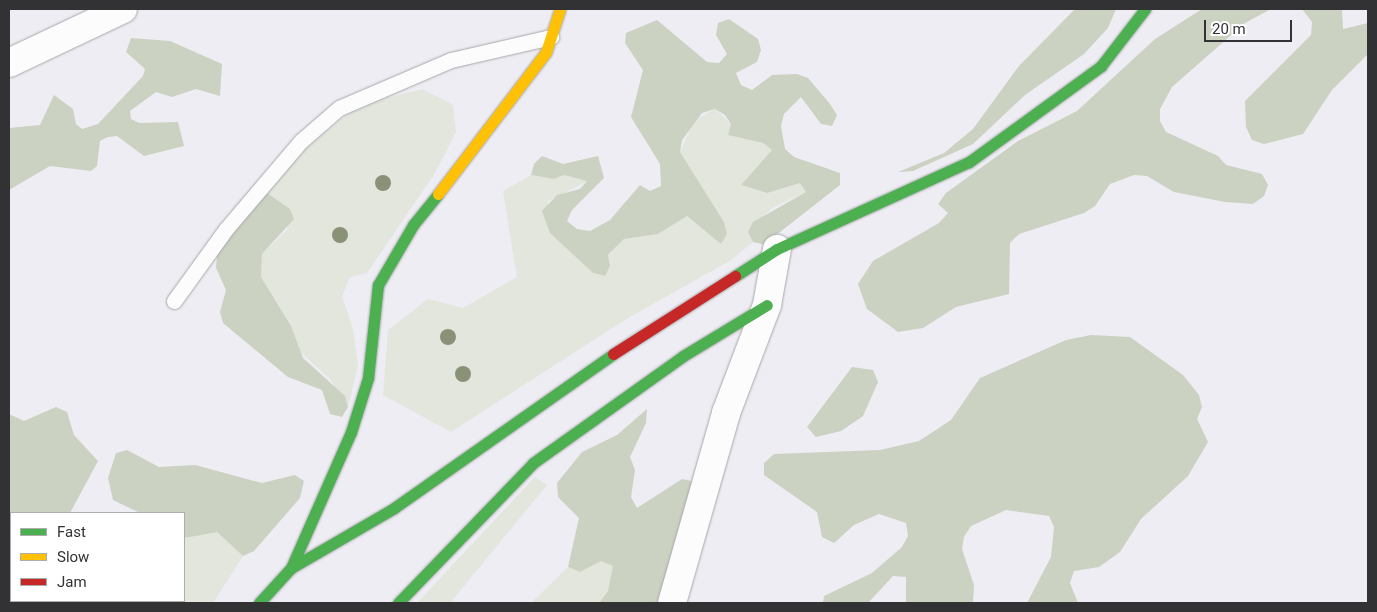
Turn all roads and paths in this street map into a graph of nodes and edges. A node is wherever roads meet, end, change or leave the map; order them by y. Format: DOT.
graph roads {
  1 [pos="123,9"];
  2 [pos="560,9"];
  3 [pos="1144,9"];
  4 [pos="551,36"];
  5 [pos="9,63"];
  6 [pos="777,249"];
  7 [pos="174,301"];
  8 [pos="767,305"];
  9 [pos="290,568"];
  10 [pos="259,603"];
  11 [pos="398,603"];
  12 [pos="672,603"];
  1 -- 5 [label="street"];
  2 -- 4 [label="street"];
  3 -- 6 [label="street"];
  4 -- 7 [label="lane"];
  4 -- 9 [label="street"];
  6 -- 8 [label="street"];
  6 -- 9 [label="street"];
  8 -- 11 [label="street"];
  8 -- 12 [label="street"];
  9 -- 10 [label="street"];
}
